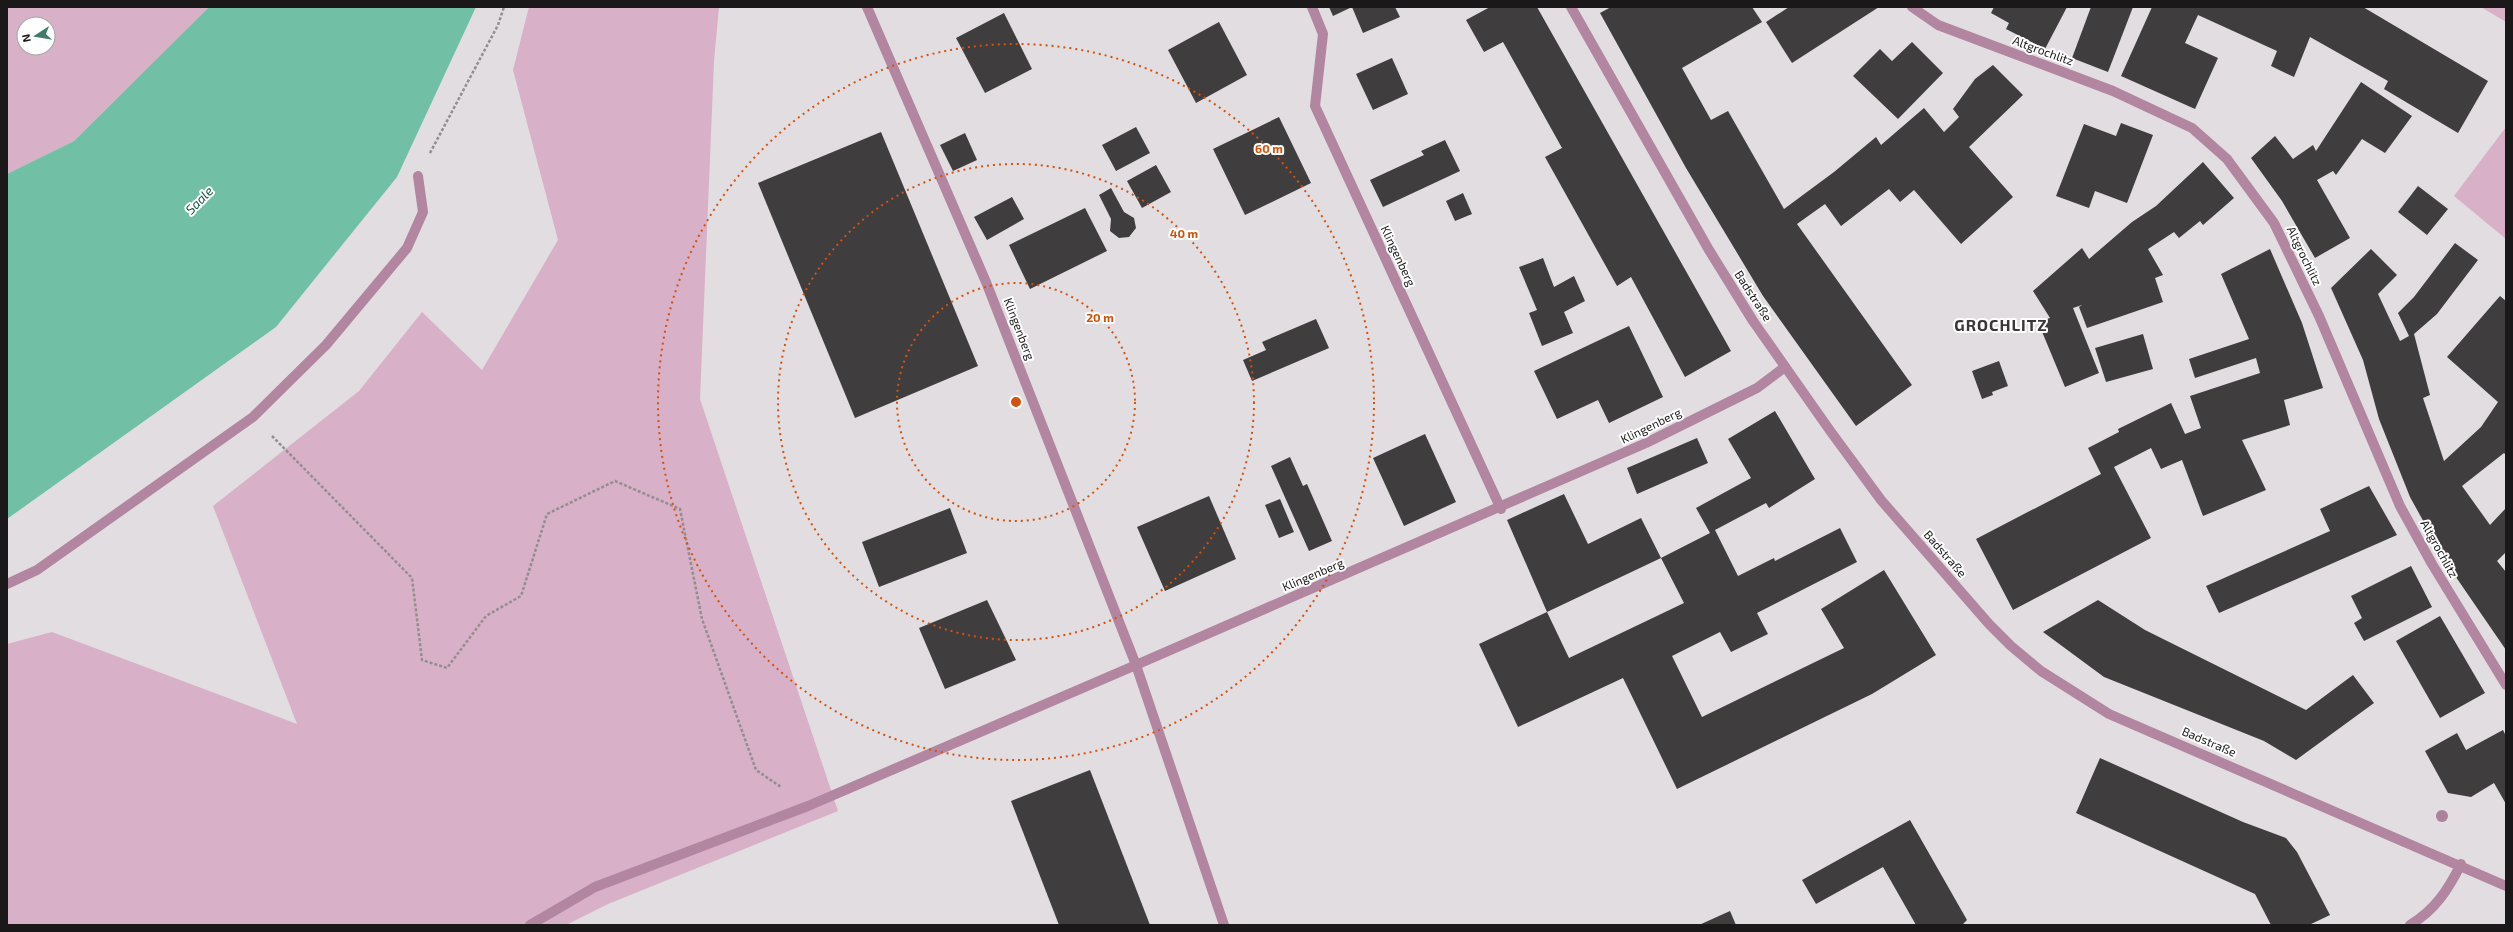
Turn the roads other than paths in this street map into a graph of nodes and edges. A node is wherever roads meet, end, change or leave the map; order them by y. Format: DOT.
graph roads {
  1 [pos="867,7"];
  2 [pos="1312,7"];
  3 [pos="1571,7"];
  4 [pos="1912,7"];
  5 [pos="418,176"];
  6 [pos="1785,367"];
  7 [pos="1501,508"];
  8 [pos="7,584"];
  9 [pos="1136,666"];
  10 [pos="2506,685"];
  11 [pos="2461,864"];
  12 [pos="2506,886"];
  13 [pos="530,925"];
  14 [pos="1224,925"];
  15 [pos="2410,925"];
  1 -- 9 [label="street, Klingenberg"];
  2 -- 7 [label="street, Klingenberg"];
  3 -- 6 [label="street, Badstraße"];
  4 -- 10 [label="street, Altgrochlitz"];
  5 -- 8 [label="street"];
  6 -- 7 [label="street, Klingenberg"];
  6 -- 11 [label="street, Badstraße"];
  7 -- 9 [label="street, Klingenberg"];
  9 -- 13 [label="street"];
  9 -- 14 [label="street, Klingenberg"];
  11 -- 12 [label="street, Badstraße"];
  11 -- 15 [label="street"];
}
